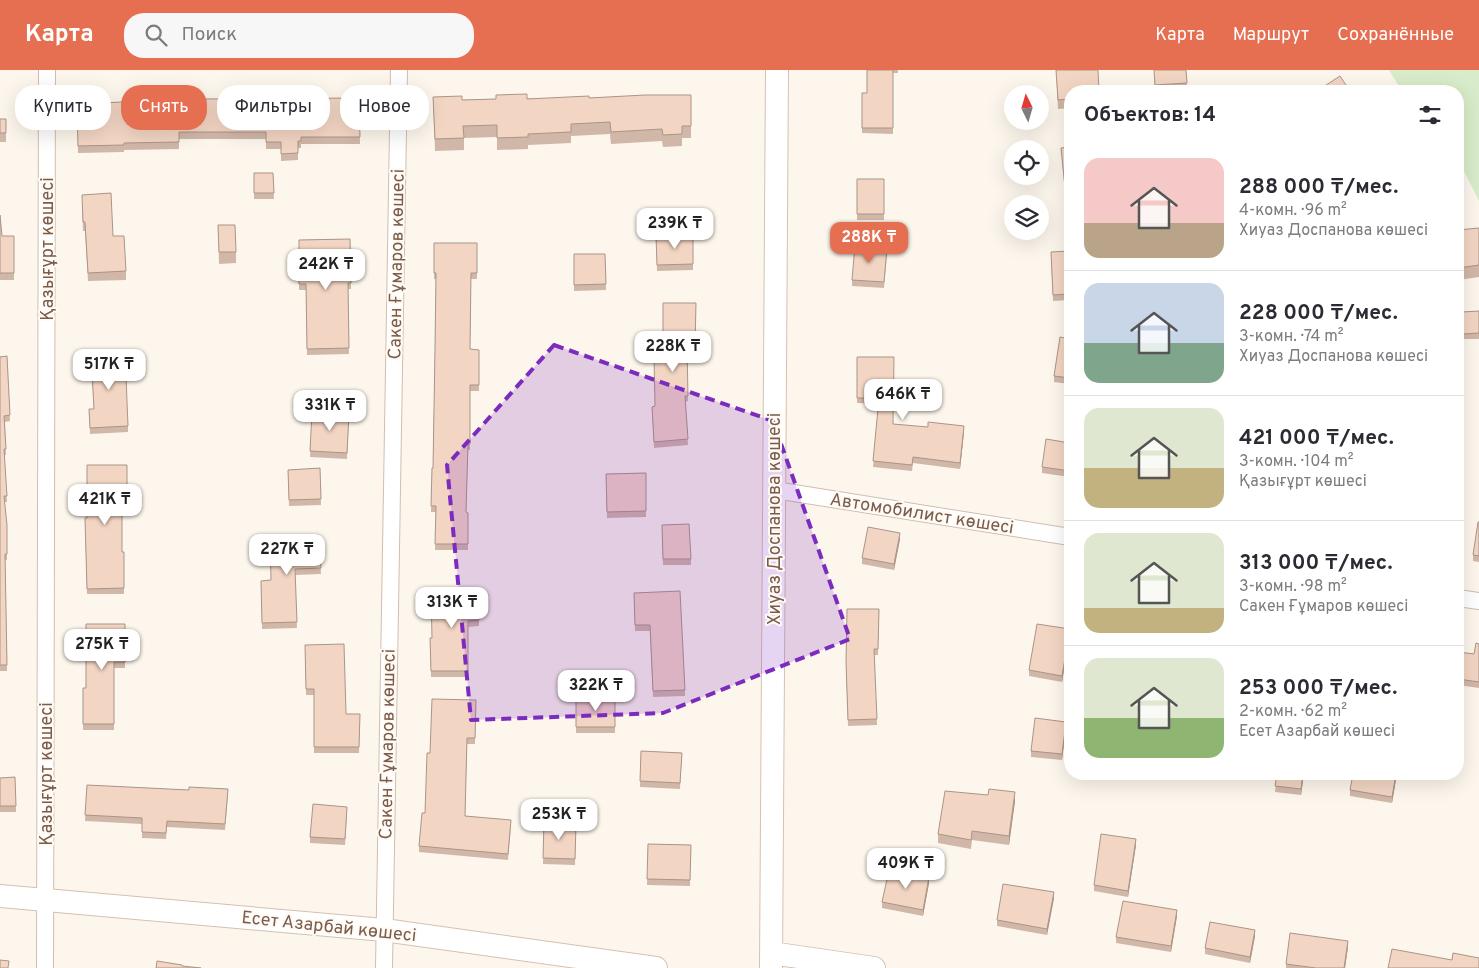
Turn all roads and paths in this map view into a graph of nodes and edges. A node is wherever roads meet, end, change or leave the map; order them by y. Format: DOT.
graph roads {
  1 [pos="47,70"];
  2 [pos="399,70"];
  3 [pos="777,70"];
  4 [pos="775,490"];
  5 [pos="1064,536"];
  6 [pos="1464,599"];
  7 [pos="1479,601"];
  8 [pos="0,896"];
  9 [pos="46,900"];
  10 [pos="384,930"];
  11 [pos="771,961"];
  12 [pos="44,968"];
  13 [pos="384,968"];
  14 [pos="656,968"];
  15 [pos="874,968"];
  1 -- 9 [label="street, Қазығұрт көшесі"];
  2 -- 10 [label="street, Сакен Ғұмаров көшесі"];
  3 -- 4 [label="main road, Хиуаз Доспанова көшесі"];
  4 -- 5 [label="street, Автомобилист көшесі"];
  4 -- 11 [label="main road, Хиуаз Доспанова көшесі"];
  6 -- 7 [label="street"];
  8 -- 9 [label="main road, Есет Азарбай көшесі"];
  9 -- 10 [label="main road, Есет Азарбай көшесі"];
  9 -- 12 [label="street, Қазығұрт көшесі"];
  10 -- 13 [label="street, Сакен Ғұмаров көшесі"];
  10 -- 14 [label="main road, Есет Азарбай көшесі"];
  11 -- 15 [label="main road"];
}
